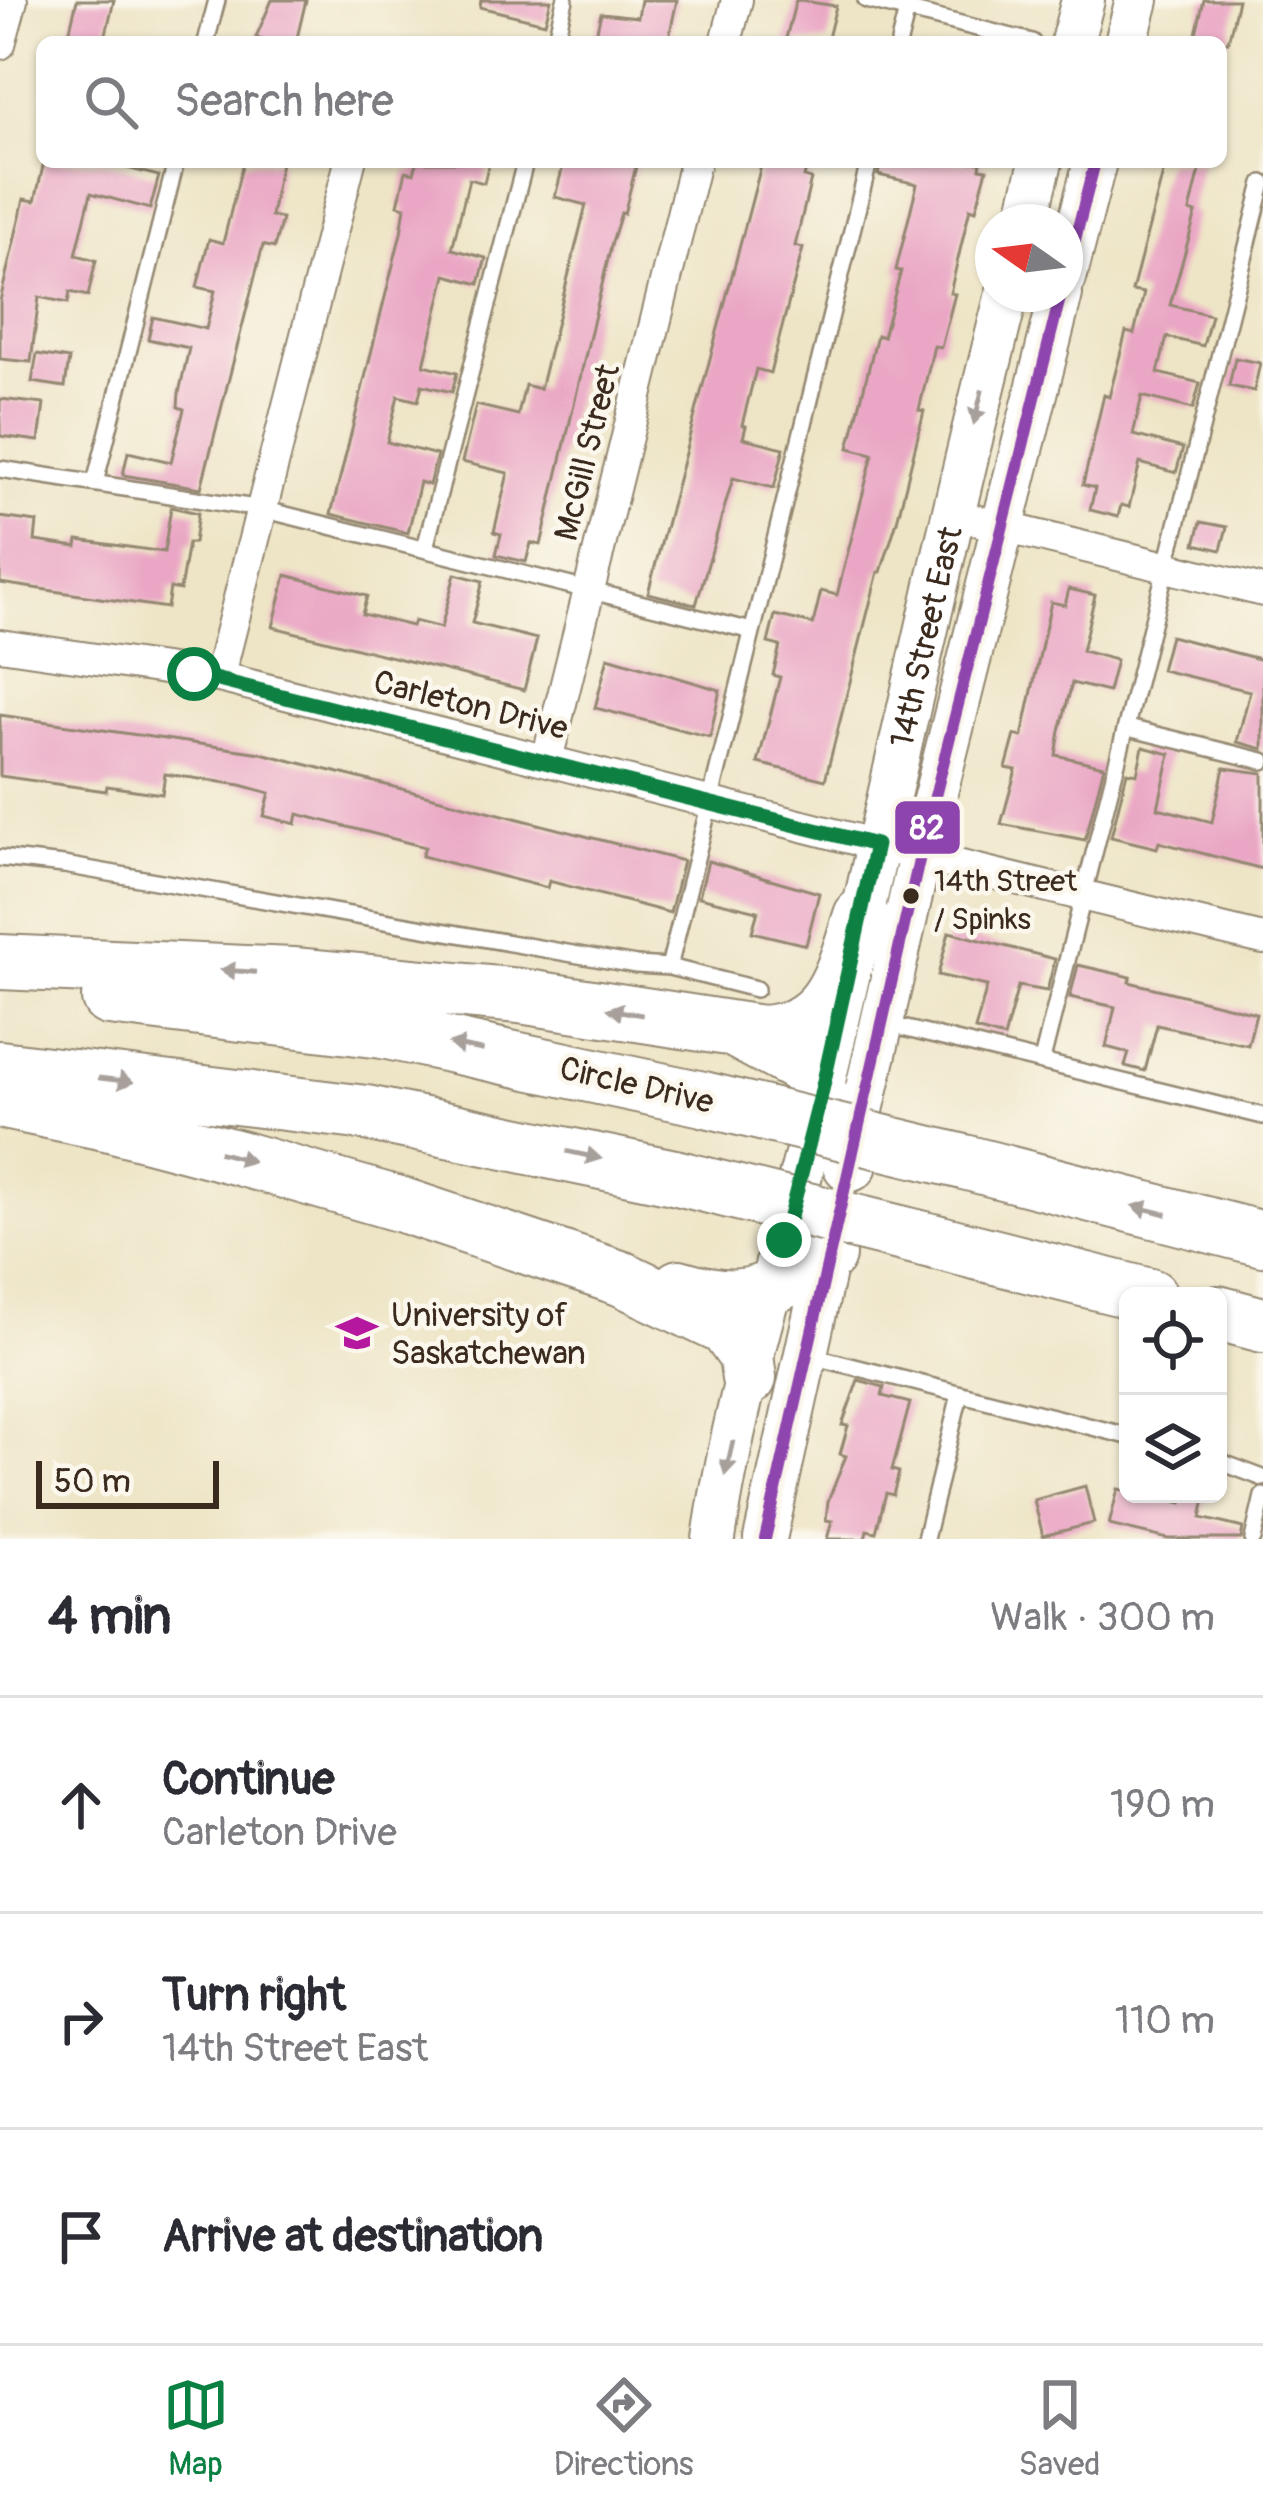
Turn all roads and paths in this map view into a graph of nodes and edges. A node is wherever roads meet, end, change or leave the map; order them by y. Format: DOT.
graph roads {
  1 [pos="12,0"];
  2 [pos="217,0"];
  3 [pos="565,0"];
  4 [pos="736,0"];
  5 [pos="866,0"];
  6 [pos="1083,0"];
  7 [pos="1137,0"];
  8 [pos="907,10"];
  9 [pos="208,36"];
  10 [pos="556,36"];
  11 [pos="727,36"];
  12 [pos="900,36"];
  13 [pos="1009,36"];
  14 [pos="1074,36"];
  15 [pos="1128,36"];
  16 [pos="0,44"];
  17 [pos="174,168"];
  18 [pos="348,168"];
  19 [pos="523,168"];
  20 [pos="694,168"];
  21 [pos="868,168"];
  22 [pos="1040,168"];
  23 [pos="1093,168"];
  24 [pos="1263,182"];
  25 [pos="1030,204"];
  26 [pos="1083,208"];
  27 [pos="1002,312"];
  28 [pos="1056,312"];
  29 [pos="0,469"];
  30 [pos="95,483"];
  31 [pos="262,509"];
  32 [pos="951,514"];
  33 [pos="1000,526"];
  34 [pos="425,548"];
  35 [pos="1166,567"];
  36 [pos="589,590"];
  37 [pos="1263,591"];
  38 [pos="752,631"];
  39 [pos="0,645"];
  40 [pos="219,677"];
  41 [pos="1128,728"];
  42 [pos="547,760"];
  43 [pos="1263,761"];
  44 [pos="709,801"];
  45 [pos="876,845"];
  46 [pos="920,856"];
  47 [pos="0,858"];
  48 [pos="1085,894"];
  49 [pos="861,916"];
  50 [pos="1263,939"];
  51 [pos="0,962"];
  52 [pos="669,967"];
  53 [pos="0,989"];
  54 [pos="748,1011"];
  55 [pos="883,1023"];
  56 [pos="1042,1060"];
  57 [pos="0,1068"];
  58 [pos="820,1099"];
  59 [pos="0,1101"];
  60 [pos="1263,1115"];
  61 [pos="850,1164"];
  62 [pos="1263,1239"];
  63 [pos="828,1255"];
  64 [pos="623,1279"];
  65 [pos="1119,1288"];
  66 [pos="771,1289"];
  67 [pos="1227,1315"];
  68 [pos="1263,1324"];
  69 [pos="806,1355"];
  70 [pos="749,1378"];
  71 [pos="960,1394"];
  72 [pos="1119,1434"];
  73 [pos="1227,1464"];
  74 [pos="1263,1478"];
  75 [pos="1263,1496"];
  76 [pos="714,1539"];
  77 [pos="765,1539"];
  78 [pos="925,1539"];
  79 [pos="1253,1539"];
  1 -- 16 [label="street"];
  2 -- 9 [label="lane"];
  3 -- 10 [label="lane"];
  4 -- 11 [label="street"];
  5 -- 8 [label="lane"];
  6 -- 14 [label="street"];
  7 -- 15 [label="street"];
  8 -- 12 [label="lane"];
  8 -- 13 [label="lane"];
  17 -- 30 [label="lane"];
  18 -- 31 [label="street"];
  19 -- 34 [label="lane"];
  20 -- 36 [label="street, McGill Street"];
  21 -- 38 [label="lane"];
  22 -- 25 [label="street"];
  23 -- 26 [label="street"];
  24 -- 35 [label="lane"];
  27 -- 32 [label="street, 14th Street East, one-way"];
  28 -- 33 [label="street, 14th Street East"];
  29 -- 30 [label="lane"];
  30 -- 31 [label="lane"];
  31 -- 34 [label="lane"];
  31 -- 40 [label="street"];
  32 -- 33 [label="street"];
  32 -- 45 [label="street, 14th Street East"];
  33 -- 35 [label="street"];
  33 -- 46 [label="street, 14th Street East"];
  34 -- 36 [label="lane"];
  35 -- 37 [label="street"];
  35 -- 41 [label="lane"];
  36 -- 38 [label="lane"];
  36 -- 42 [label="street, McGill Street"];
  38 -- 44 [label="lane"];
  39 -- 40 [label="street, Carleton Drive"];
  40 -- 42 [label="street, Carleton Drive"];
  41 -- 43 [label="lane"];
  41 -- 48 [label="lane"];
  42 -- 44 [label="street, Carleton Drive"];
  44 -- 45 [label="street, Carleton Drive"];
  44 -- 52 [label="lane"];
  45 -- 46 [label="street, Carleton Drive"];
  45 -- 49 [label="street, 14th Street East"];
  46 -- 48 [label="street, Carleton Drive"];
  46 -- 55 [label="street, 14th Street East"];
  47 -- 52 [label="lane"];
  48 -- 50 [label="street, Carleton Drive"];
  48 -- 56 [label="lane"];
  49 -- 54 [label="highway"];
  49 -- 58 [label="street, 14th Street East"];
  54 -- 51 [label="highway, one-way"];
  52 -- 54 [label="lane"];
  62 -- 53 [label="highway, Circle Drive, one-way, bridge"];
  54 -- 58 [label="highway"];
  55 -- 56 [label="lane"];
  55 -- 61 [label="street, 14th Street East"];
  56 -- 60 [label="lane"];
  57 -- 65 [label="highway, one-way, bridge"];
  58 -- 61 [label="highway"];
  58 -- 66 [label="street, 14th Street East"];
  59 -- 64 [label="highway, one-way"];
  61 -- 63 [label="street, 14th Street East"];
  63 -- 66 [label="highway"];
  63 -- 69 [label="street, 14th Street East"];
  64 -- 66 [label="highway"];
  64 -- 70 [label="highway"];
  66 -- 70 [label="street, 14th Street East"];
  67 -- 68 [label="highway"];
  69 -- 71 [label="lane"];
  69 -- 77 [label="street, 14th Street East"];
  70 -- 76 [label="street, 14th Street East, one-way"];
  71 -- 72 [label="lane"];
  71 -- 78 [label="lane"];
  73 -- 74 [label="lane"];
  75 -- 79 [label="lane"];
}
